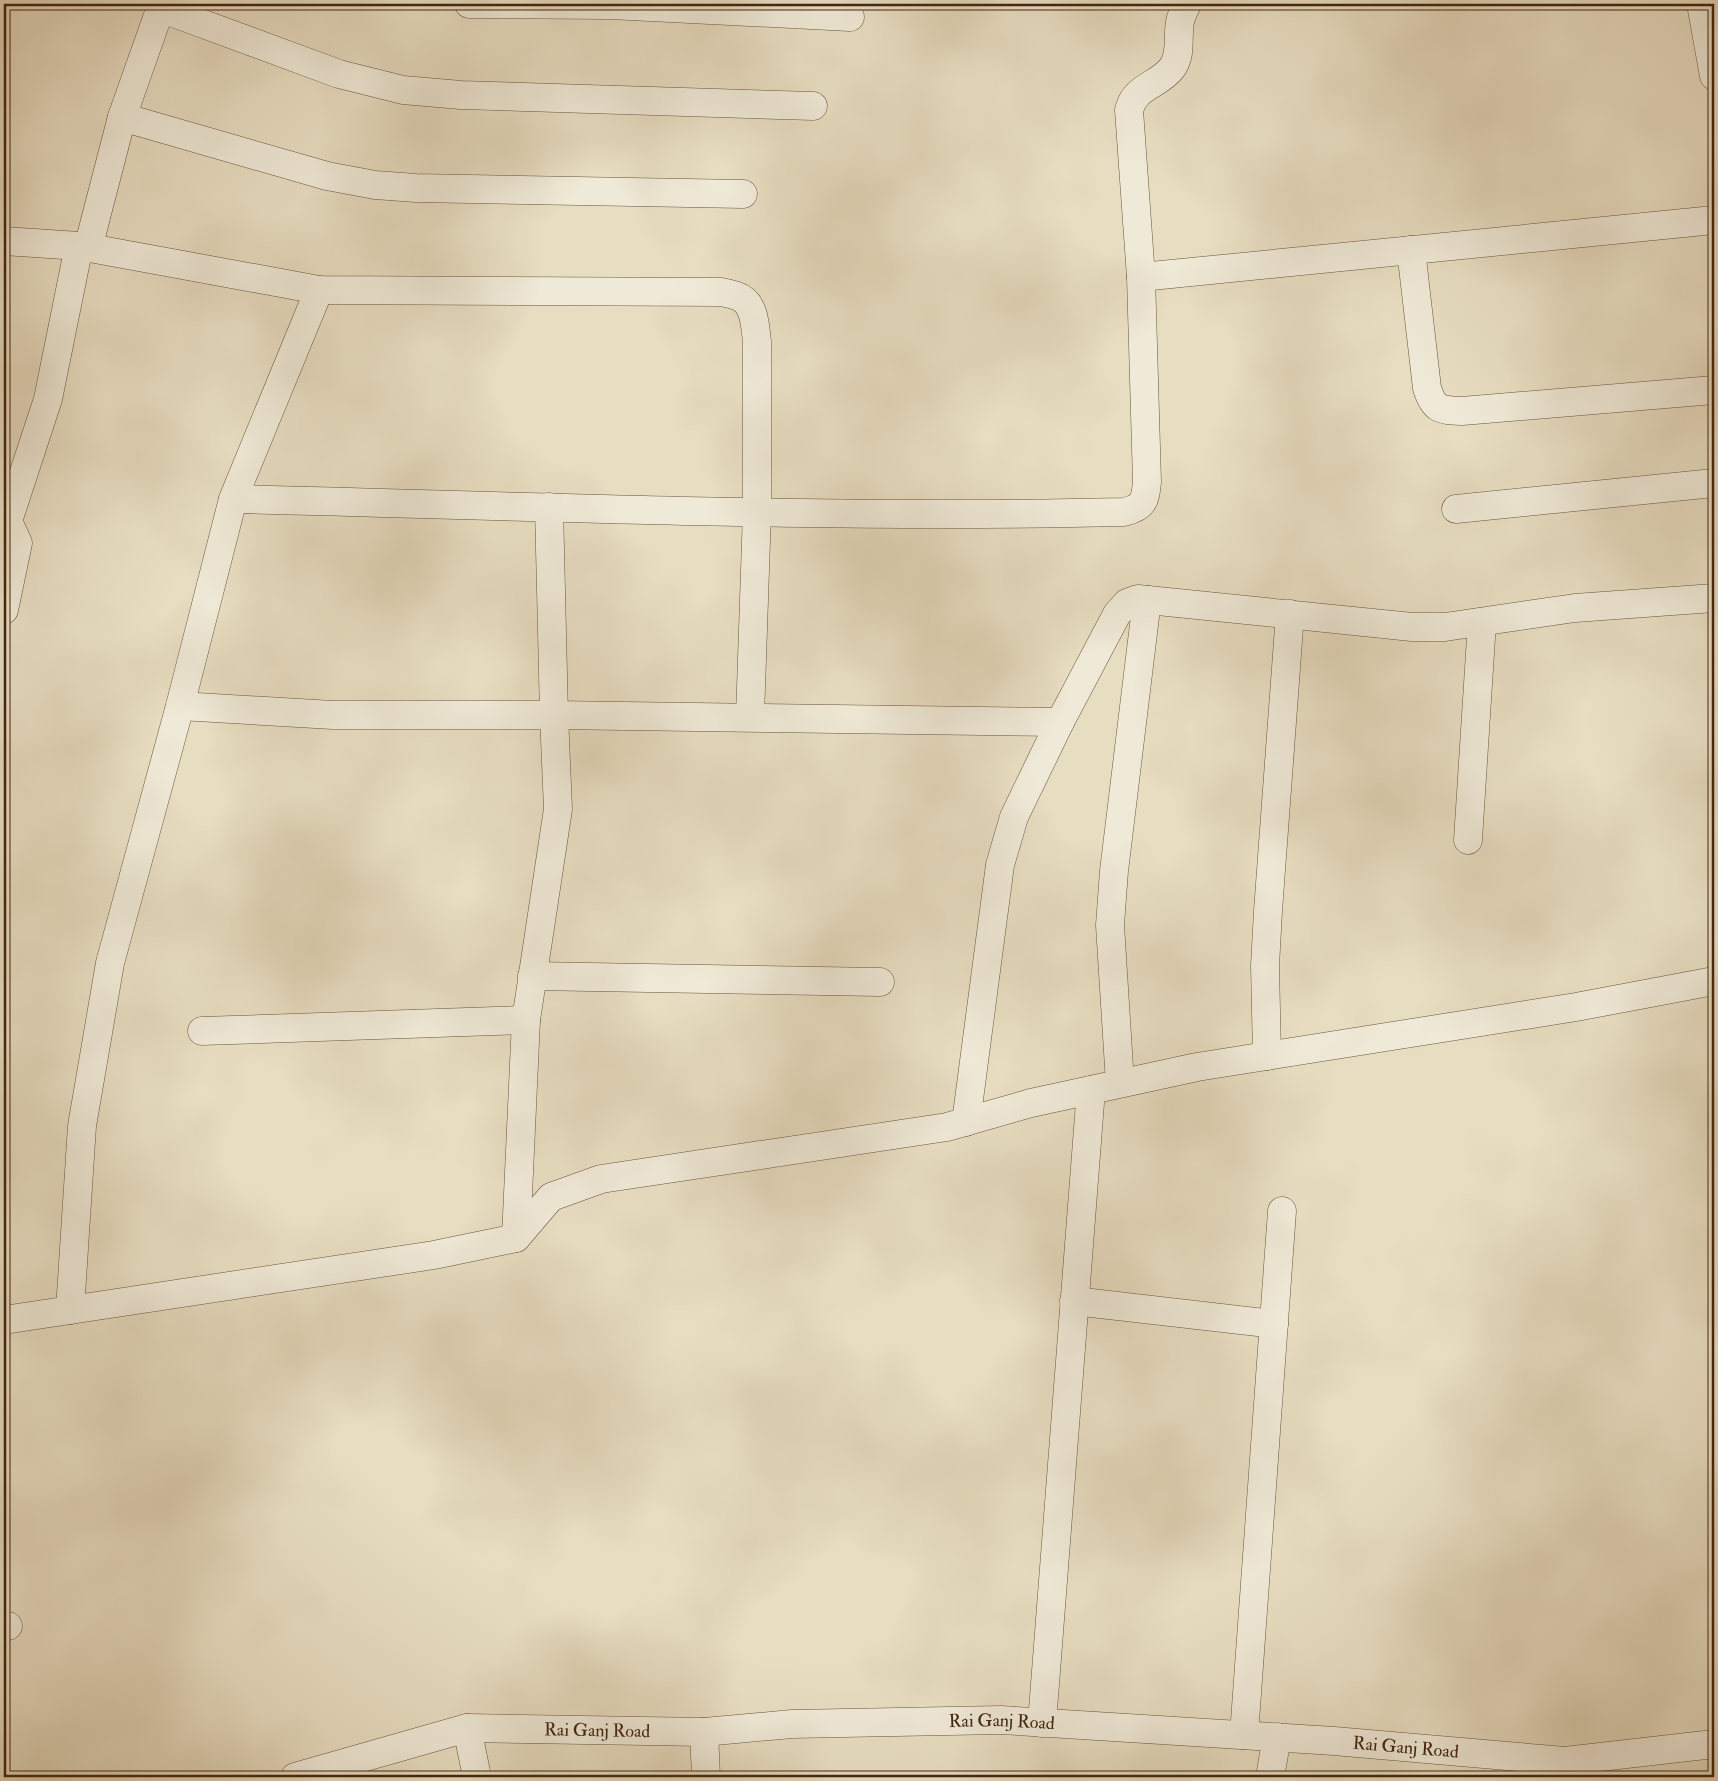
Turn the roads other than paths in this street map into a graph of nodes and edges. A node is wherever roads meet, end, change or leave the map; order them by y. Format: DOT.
graph roads {
  1 [pos="469,4"];
  2 [pos="1187,4"];
  3 [pos="1701,4"];
  4 [pos="161,6"];
  5 [pos="850,17"];
  6 [pos="1714,76"];
  7 [pos="813,106"];
  8 [pos="122,117"];
  9 [pos="743,194"];
  10 [pos="1714,220"];
  11 [pos="4,241"];
  12 [pos="84,247"];
  13 [pos="1411,250"];
  14 [pos="1141,277"];
  15 [pos="320,290"];
  16 [pos="1714,390"];
  17 [pos="1714,483"];
  18 [pos="232,499"];
  19 [pos="549,507"];
  20 [pos="1456,509"];
  21 [pos="757,512"];
  22 [pos="1714,598"];
  23 [pos="1147,600"];
  24 [pos="4,610"];
  25 [pos="1290,614"];
  26 [pos="1482,622"];
  27 [pos="180,706"];
  28 [pos="554,714"];
  29 [pos="750,718"];
  30 [pos="1060,722"];
  31 [pos="1468,840"];
  32 [pos="532,976"];
  33 [pos="1714,981"];
  34 [pos="880,982"];
  35 [pos="526,1020"];
  36 [pos="202,1031"];
  37 [pos="1267,1056"];
  38 [pos="1120,1083"];
  39 [pos="1091,1090"];
  40 [pos="966,1122"];
  41 [pos="1282,1211"];
  42 [pos="516,1238"];
  43 [pos="1074,1301"];
  44 [pos="70,1310"];
  45 [pos="4,1320"];
  46 [pos="1274,1324"];
  47 [pos="1042,1723"];
  48 [pos="467,1728"];
  49 [pos="704,1732"];
  50 [pos="1244,1735"];
  51 [pos="1277,1737"];
  52 [pos="1714,1744"];
  53 [pos="295,1777"];
  54 [pos="477,1777"];
  55 [pos="706,1777"];
  56 [pos="1270,1777"];
  1 -- 5 [label="street"];
  2 -- 14 [label="street"];
  3 -- 6 [label="street"];
  4 -- 7 [label="street"];
  4 -- 8 [label="street"];
  8 -- 9 [label="street"];
  8 -- 12 [label="street"];
  10 -- 13 [label="street"];
  11 -- 12 [label="street"];
  12 -- 15 [label="street"];
  12 -- 24 [label="street"];
  13 -- 14 [label="street"];
  13 -- 16 [label="street"];
  14 -- 21 [label="street"];
  15 -- 18 [label="street"];
  15 -- 21 [label="street"];
  17 -- 20 [label="street"];
  18 -- 19 [label="street"];
  18 -- 27 [label="street"];
  19 -- 21 [label="street"];
  19 -- 28 [label="street"];
  21 -- 29 [label="street"];
  22 -- 26 [label="street"];
  23 -- 25 [label="street"];
  23 -- 30 [label="street"];
  23 -- 38 [label="street"];
  25 -- 26 [label="street"];
  25 -- 37 [label="street"];
  26 -- 31 [label="street"];
  27 -- 28 [label="street"];
  27 -- 44 [label="street"];
  28 -- 29 [label="street"];
  28 -- 32 [label="street"];
  29 -- 30 [label="street"];
  30 -- 40 [label="street"];
  32 -- 34 [label="street"];
  32 -- 35 [label="street"];
  33 -- 37 [label="street"];
  35 -- 36 [label="street"];
  35 -- 42 [label="street"];
  37 -- 38 [label="street"];
  38 -- 39 [label="street"];
  39 -- 40 [label="street"];
  39 -- 43 [label="street"];
  40 -- 42 [label="street"];
  41 -- 46 [label="street"];
  42 -- 44 [label="street"];
  43 -- 46 [label="street"];
  43 -- 47 [label="street"];
  44 -- 45 [label="street"];
  46 -- 50 [label="street"];
  47 -- 49 [label="street, Rai Ganj Road"];
  47 -- 50 [label="street, Rai Ganj Road"];
  48 -- 49 [label="street, Rai Ganj Road"];
  48 -- 53 [label="street, Rai Ganj Road"];
  48 -- 54 [label="street"];
  49 -- 55 [label="street"];
  50 -- 51 [label="street, Rai Ganj Road"];
  51 -- 52 [label="street, Rai Ganj Road"];
  51 -- 56 [label="street"];
}
